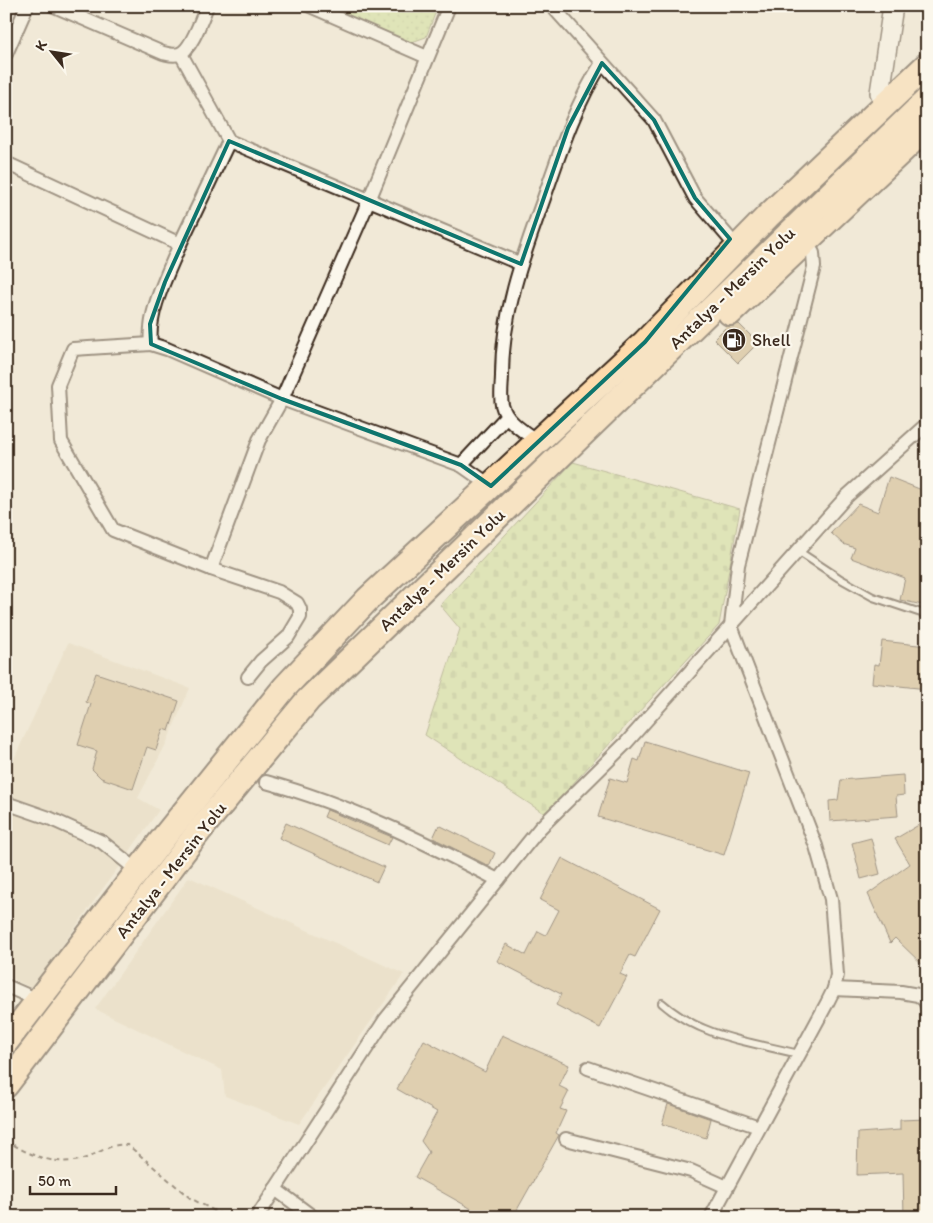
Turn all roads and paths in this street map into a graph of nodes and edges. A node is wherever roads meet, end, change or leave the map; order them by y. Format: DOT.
graph roads {
  1 [pos="27,6"];
  2 [pos="54,6"];
  3 [pos="207,6"];
  4 [pos="310,6"];
  5 [pos="449,6"];
  6 [pos="552,6"];
  7 [pos="893,6"];
  8 [pos="927,48"];
  9 [pos="6,54"];
  10 [pos="181,54"];
  11 [pos="427,57"];
  12 [pos="602,63"];
  13 [pos="927,65"];
  14 [pos="880,93"];
  15 [pos="927,100"];
  16 [pos="927,127"];
  17 [pos="229,141"];
  18 [pos="6,163"];
  19 [pos="369,199"];
  20 [pos="797,238"];
  21 [pos="730,239"];
  22 [pos="180,244"];
  23 [pos="521,264"];
  24 [pos="645,342"];
  25 [pos="152,344"];
  26 [pos="282,399"];
  27 [pos="506,417"];
  28 [pos="927,424"];
  29 [pos="538,442"];
  30 [pos="461,466"];
  31 [pos="491,486"];
  32 [pos="798,551"];
  33 [pos="211,569"];
  34 [pos="927,615"];
  35 [pos="731,626"];
  36 [pos="248,677"];
  37 [pos="266,782"];
  38 [pos="6,803"];
  39 [pos="138,870"];
  40 [pos="498,880"];
  41 [pos="6,986"];
  42 [pos="834,989"];
  43 [pos="38,1000"];
  44 [pos="662,1003"];
  45 [pos="927,1006"];
  46 [pos="10,1032"];
  47 [pos="798,1054"];
  48 [pos="588,1068"];
  49 [pos="6,1085"];
  50 [pos="759,1127"];
  51 [pos="566,1139"];
  52 [pos="6,1140"];
  53 [pos="727,1187"];
  54 [pos="275,1189"];
  55 [pos="226,1217"];
  56 [pos="257,1217"];
  57 [pos="313,1217"];
  58 [pos="711,1217"];
  1 -- 9 [label="street"];
  2 -- 10 [label="street"];
  3 -- 10 [label="street"];
  4 -- 11 [label="street"];
  5 -- 11 [label="street"];
  6 -- 12 [label="street"];
  7 -- 14 [label="street"];
  8 -- 14 [label="highway"];
  10 -- 17 [label="street"];
  11 -- 19 [label="street"];
  12 -- 21 [label="street"];
  12 -- 23 [label="street"];
  13 -- 24 [label="highway, Antalya - Mersin Yolu"];
  14 -- 21 [label="highway"];
  15 -- 20 [label="highway, Antalya - Mersin Yolu"];
  16 -- 20 [label="highway"];
  17 -- 19 [label="street"];
  17 -- 22 [label="street"];
  18 -- 22 [label="street"];
  19 -- 23 [label="street"];
  19 -- 26 [label="street"];
  20 -- 35 [label="street"];
  20 -- 49 [label="highway, Antalya - Mersin Yolu"];
  21 -- 24 [label="highway"];
  22 -- 25 [label="street"];
  23 -- 27 [label="street"];
  24 -- 29 [label="highway, Antalya - Mersin Yolu"];
  25 -- 26 [label="street"];
  25 -- 33 [label="street"];
  26 -- 30 [label="street"];
  26 -- 33 [label="street"];
  27 -- 29 [label="street"];
  27 -- 30 [label="street"];
  28 -- 32 [label="street"];
  29 -- 31 [label="highway, Antalya - Mersin Yolu"];
  30 -- 31 [label="street"];
  31 -- 39 [label="highway, Antalya - Mersin Yolu"];
  32 -- 34 [label="lane"];
  32 -- 35 [label="street"];
  33 -- 36 [label="street"];
  35 -- 40 [label="street"];
  35 -- 42 [label="street"];
  37 -- 40 [label="street"];
  38 -- 39 [label="street"];
  39 -- 43 [label="highway, Antalya - Mersin Yolu"];
  40 -- 54 [label="street"];
  41 -- 43 [label="street"];
  42 -- 45 [label="street"];
  42 -- 47 [label="street"];
  43 -- 46 [label="highway, Antalya - Mersin Yolu"];
  44 -- 47 [label="lane"];
  47 -- 50 [label="street"];
  48 -- 50 [label="street"];
  50 -- 53 [label="street"];
  51 -- 53 [label="street"];
  52 -- 55 [label="path"];
  53 -- 58 [label="street"];
  54 -- 56 [label="street"];
  54 -- 57 [label="street"];
}
